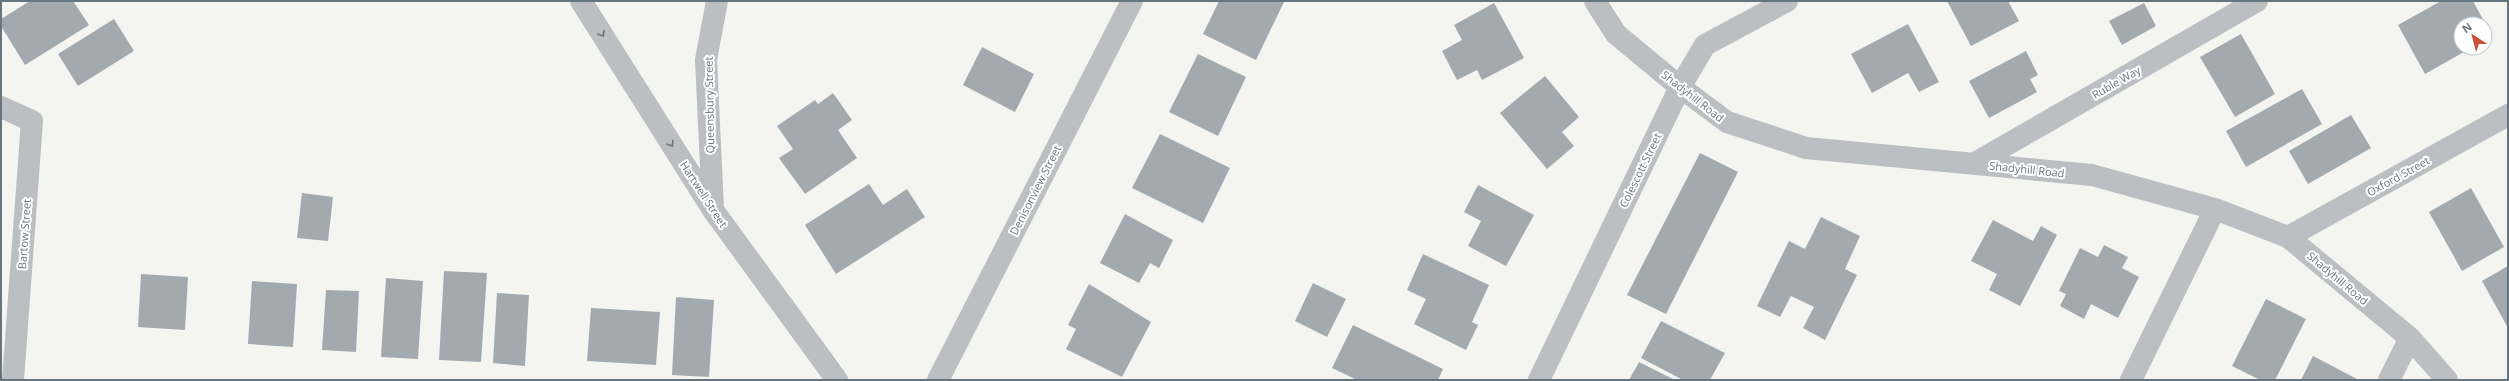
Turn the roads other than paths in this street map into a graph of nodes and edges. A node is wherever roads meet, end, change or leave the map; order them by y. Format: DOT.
graph roads {
  1 [pos="581,1"];
  2 [pos="717,1"];
  3 [pos="1132,1"];
  4 [pos="1595,1"];
  5 [pos="1787,1"];
  6 [pos="2244,4"];
  7 [pos="1680,87"];
  8 [pos="1,107"];
  9 [pos="2508,115"];
  10 [pos="1975,163"];
  11 [pos="713,210"];
  12 [pos="2215,210"];
  13 [pos="2288,237"];
  14 [pos="2410,338"];
  15 [pos="13,380"];
  16 [pos="837,380"];
  17 [pos="938,380"];
  18 [pos="1539,380"];
  19 [pos="2130,380"];
  20 [pos="2389,380"];
  21 [pos="2447,380"];
  1 -- 11 [label="street, Hartwell Street, one-way"];
  2 -- 11 [label="street, Queensbury Street"];
  3 -- 17 [label="street, Denisonview Street"];
  4 -- 7 [label="street, Shadyhill Road"];
  5 -- 7 [label="street, Colescott Street"];
  6 -- 10 [label="street, Ruble Way"];
  7 -- 10 [label="street, Shadyhill Road"];
  7 -- 18 [label="street, Colescott Street"];
  8 -- 15 [label="street, Bartow Street"];
  9 -- 13 [label="street, Oxford Street"];
  10 -- 12 [label="street, Shadyhill Road"];
  11 -- 16 [label="street, Hartwell Street"];
  12 -- 13 [label="street, Shadyhill Road"];
  12 -- 19 [label="street"];
  13 -- 14 [label="street, Shadyhill Road"];
  14 -- 20 [label="street"];
  14 -- 21 [label="street, Shadyhill Road"];
}
